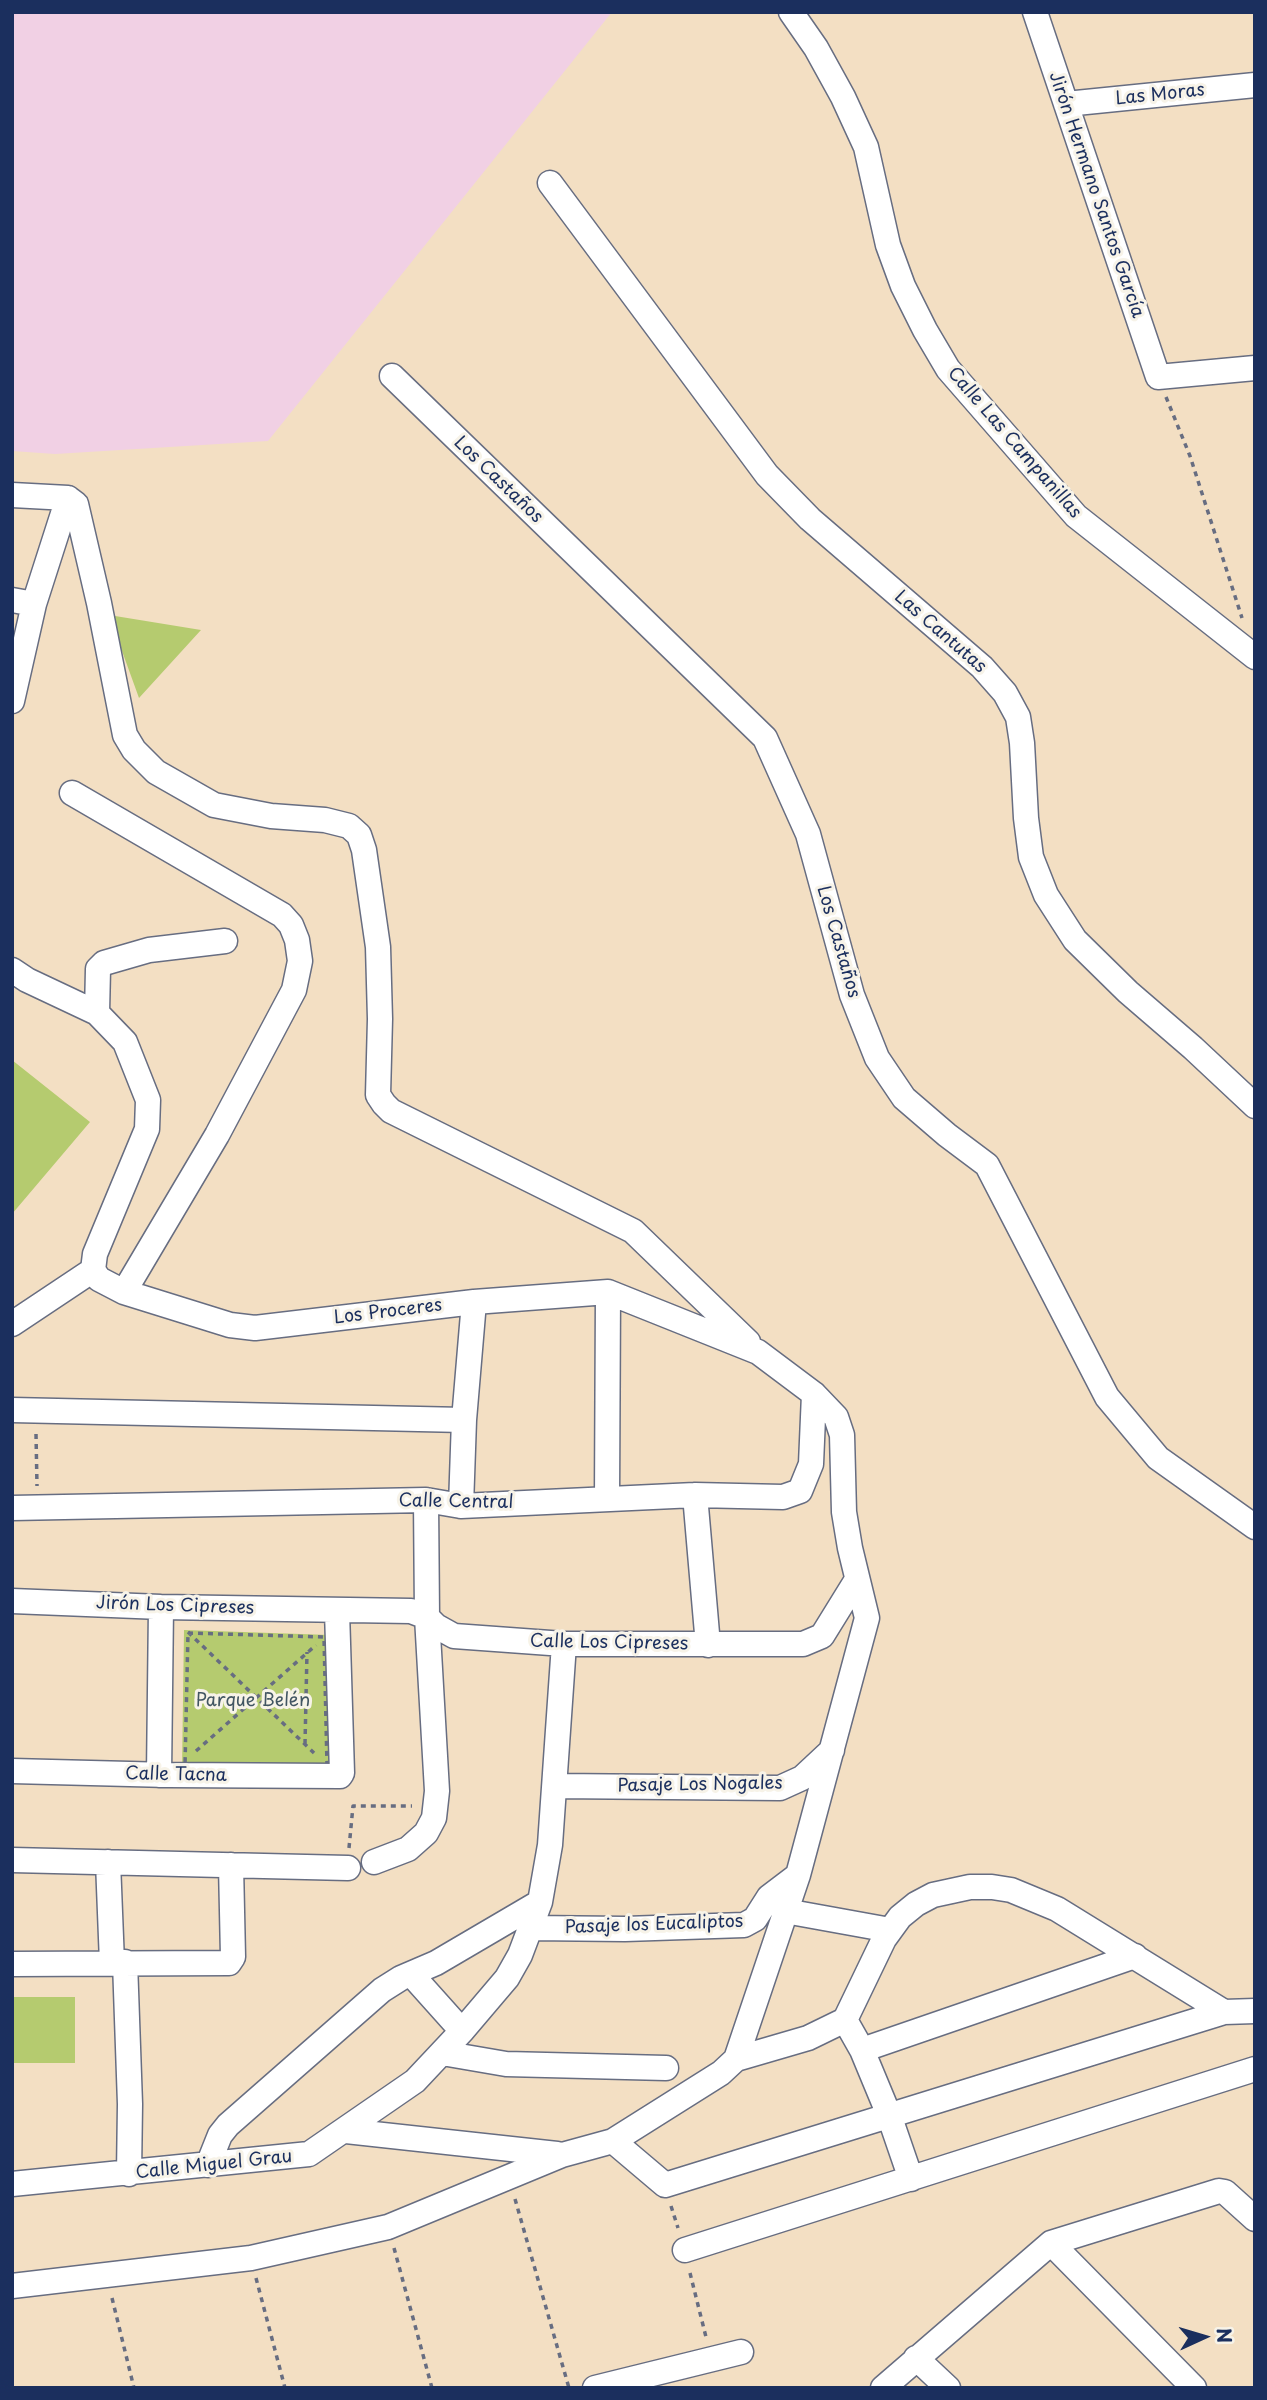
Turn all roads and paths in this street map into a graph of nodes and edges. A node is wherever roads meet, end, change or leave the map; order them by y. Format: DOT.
graph roads {
  1 [pos="791,12"];
  2 [pos="1035,12"];
  3 [pos="1255,85"];
  4 [pos="1066,104"];
  5 [pos="550,183"];
  6 [pos="1255,368"];
  7 [pos="392,376"];
  8 [pos="1158,377"];
  9 [pos="12,495"];
  10 [pos="68,498"];
  11 [pos="23,602"];
  12 [pos="1242,619"];
  13 [pos="1255,657"];
  14 [pos="12,701"];
  15 [pos="72,793"];
  16 [pos="225,940"];
  17 [pos="12,970"];
  18 [pos="97,1013"];
  19 [pos="1255,1106"];
  20 [pos="93,1270"];
  21 [pos="124,1292"];
  22 [pos="608,1292"];
  23 [pos="474,1302"];
  24 [pos="12,1324"];
  25 [pos="758,1352"];
  26 [pos="814,1394"];
  27 [pos="24,1411"];
  28 [pos="464,1420"];
  29 [pos="695,1495"];
  30 [pos="607,1499"];
  31 [pos="426,1500"];
  32 [pos="461,1506"];
  33 [pos="12,1508"];
  34 [pos="37,1508"];
  35 [pos="1255,1527"];
  36 [pos="856,1581"];
  37 [pos="12,1601"];
  38 [pos="161,1607"];
  39 [pos="427,1617"];
  40 [pos="333,1624"];
  41 [pos="188,1633"];
  42 [pos="564,1644"];
  43 [pos="708,1645"];
  44 [pos="307,1653"];
  45 [pos="256,1698"];
  46 [pos="305,1744"];
  47 [pos="832,1750"];
  48 [pos="12,1771"];
  49 [pos="171,1771"];
  50 [pos="333,1771"];
  51 [pos="555,1786"];
  52 [pos="414,1805"];
  53 [pos="12,1860"];
  54 [pos="108,1862"];
  55 [pos="374,1862"];
  56 [pos="231,1866"];
  57 [pos="348,1868"];
  58 [pos="798,1875"];
  59 [pos="540,1902"];
  60 [pos="785,1911"];
  61 [pos="531,1928"];
  62 [pos="890,1930"];
  63 [pos="1135,1956"];
  64 [pos="118,1963"];
  65 [pos="12,1964"];
  66 [pos="411,1974"];
  67 [pos="1255,2011"];
  68 [pos="1224,2012"];
  69 [pos="845,2020"];
  70 [pos="462,2031"];
  71 [pos="862,2050"];
  72 [pos="442,2053"];
  73 [pos="736,2059"];
  74 [pos="666,2068"];
  75 [pos="1255,2069"];
  76 [pos="889,2115"];
  77 [pos="346,2131"];
  78 [pos="613,2141"];
  79 [pos="562,2155"];
  80 [pos="208,2165"];
  81 [pos="129,2174"];
  82 [pos="508,2177"];
  83 [pos="911,2179"];
  84 [pos="12,2184"];
  85 [pos="1255,2219"];
  86 [pos="388,2227"];
  87 [pos="1051,2243"];
  88 [pos="685,2250"];
  89 [pos="251,2258"];
  90 [pos="107,2277"];
  91 [pos="12,2286"];
  92 [pos="741,2351"];
  93 [pos="916,2358"];
  94 [pos="134,2388"];
  95 [pos="285,2388"];
  96 [pos="432,2388"];
  97 [pos="569,2388"];
  98 [pos="595,2388"];
  99 [pos="883,2388"];
  100 [pos="948,2388"];
  101 [pos="1194,2388"];
  1 -- 13 [label="street, Calle Las Campanillas"];
  2 -- 4 [label="street, Jirón Hermano Santos García"];
  3 -- 4 [label="street, Las Moras"];
  4 -- 8 [label="street, Jirón Hermano Santos García"];
  5 -- 19 [label="street, Las Cantutas"];
  6 -- 8 [label="street"];
  7 -- 35 [label="street, Los Castaños"];
  8 -- 12 [label="path"];
  9 -- 10 [label="street"];
  10 -- 11 [label="street"];
  10 -- 25 [label="street"];
  11 -- 14 [label="street"];
  15 -- 21 [label="street"];
  16 -- 18 [label="street"];
  17 -- 18 [label="street"];
  18 -- 20 [label="street"];
  20 -- 21 [label="street, Los Proceres"];
  20 -- 24 [label="street"];
  21 -- 23 [label="street, Los Proceres"];
  22 -- 23 [label="street, Los Proceres"];
  22 -- 25 [label="street, Los Proceres"];
  22 -- 30 [label="street"];
  23 -- 28 [label="street"];
  25 -- 26 [label="street, Los Proceres"];
  26 -- 29 [label="street, Calle Central"];
  26 -- 36 [label="street, Los Proceres"];
  27 -- 28 [label="street"];
  27 -- 34 [label="path"];
  28 -- 32 [label="street"];
  29 -- 30 [label="street, Calle Central"];
  29 -- 43 [label="street"];
  30 -- 32 [label="street, Calle Central"];
  31 -- 32 [label="street, Calle Central"];
  31 -- 34 [label="street, Calle Central"];
  31 -- 39 [label="street"];
  33 -- 34 [label="street, Calle Central"];
  36 -- 43 [label="street, Calle Los Cipreses"];
  36 -- 47 [label="street, Los Proceres"];
  37 -- 38 [label="street, Jirón Los Cipreses"];
  38 -- 40 [label="street, Jirón Los Cipreses"];
  38 -- 41 [label="path"];
  38 -- 49 [label="street"];
  39 -- 40 [label="street, Calle Los Cipreses"];
  39 -- 42 [label="street, Calle Los Cipreses"];
  39 -- 55 [label="street"];
  40 -- 41 [label="path"];
  40 -- 44 [label="path"];
  40 -- 50 [label="path"];
  40 -- 50 [label="street"];
  41 -- 45 [label="path"];
  41 -- 49 [label="path"];
  42 -- 43 [label="street, Calle Los Cipreses"];
  42 -- 51 [label="street, Calle Miguel Grau"];
  44 -- 45 [label="path"];
  44 -- 46 [label="path"];
  45 -- 46 [label="path"];
  45 -- 49 [label="path"];
  46 -- 50 [label="path"];
  47 -- 51 [label="street, Pasaje Los Nogales"];
  47 -- 58 [label="street"];
  48 -- 49 [label="street, Calle Tacna"];
  49 -- 50 [label="street, Calle Tacna"];
  49 -- 50 [label="path"];
  51 -- 59 [label="street, Calle Miguel Grau"];
  52 -- 57 [label="path"];
  53 -- 54 [label="street"];
  54 -- 56 [label="street"];
  54 -- 64 [label="street"];
  56 -- 57 [label="street"];
  56 -- 64 [label="street"];
  58 -- 60 [label="street"];
  58 -- 61 [label="street, Pasaje los Eucaliptos"];
  59 -- 61 [label="street, Calle Miguel Grau"];
  59 -- 66 [label="street"];
  60 -- 62 [label="street"];
  60 -- 73 [label="street"];
  61 -- 70 [label="street, Calle Miguel Grau"];
  62 -- 63 [label="street"];
  62 -- 69 [label="street"];
  63 -- 68 [label="street"];
  63 -- 71 [label="street"];
  64 -- 65 [label="street"];
  64 -- 81 [label="street"];
  66 -- 70 [label="street"];
  66 -- 80 [label="street"];
  67 -- 68 [label="street"];
  68 -- 76 [label="street"];
  69 -- 71 [label="street"];
  69 -- 73 [label="street"];
  70 -- 72 [label="street, Calle Miguel Grau"];
  71 -- 76 [label="street"];
  72 -- 74 [label="street"];
  72 -- 77 [label="street, Calle Miguel Grau"];
  73 -- 78 [label="street"];
  75 -- 83 [label="street"];
  76 -- 78 [label="street"];
  76 -- 83 [label="street"];
  77 -- 79 [label="street"];
  77 -- 80 [label="street, Calle Miguel Grau"];
  78 -- 79 [label="street"];
  79 -- 82 [label="street"];
  80 -- 81 [label="street, Calle Miguel Grau"];
  81 -- 84 [label="street, Calle Miguel Grau"];
  82 -- 86 [label="street"];
  82 -- 97 [label="path"];
  83 -- 88 [label="street"];
  85 -- 87 [label="street"];
  86 -- 89 [label="street"];
  86 -- 96 [label="path"];
  87 -- 93 [label="street"];
  87 -- 101 [label="street"];
  89 -- 90 [label="street"];
  89 -- 95 [label="path"];
  90 -- 91 [label="street"];
  90 -- 94 [label="path"];
  92 -- 98 [label="street"];
  93 -- 99 [label="street"];
  93 -- 100 [label="street"];
}
